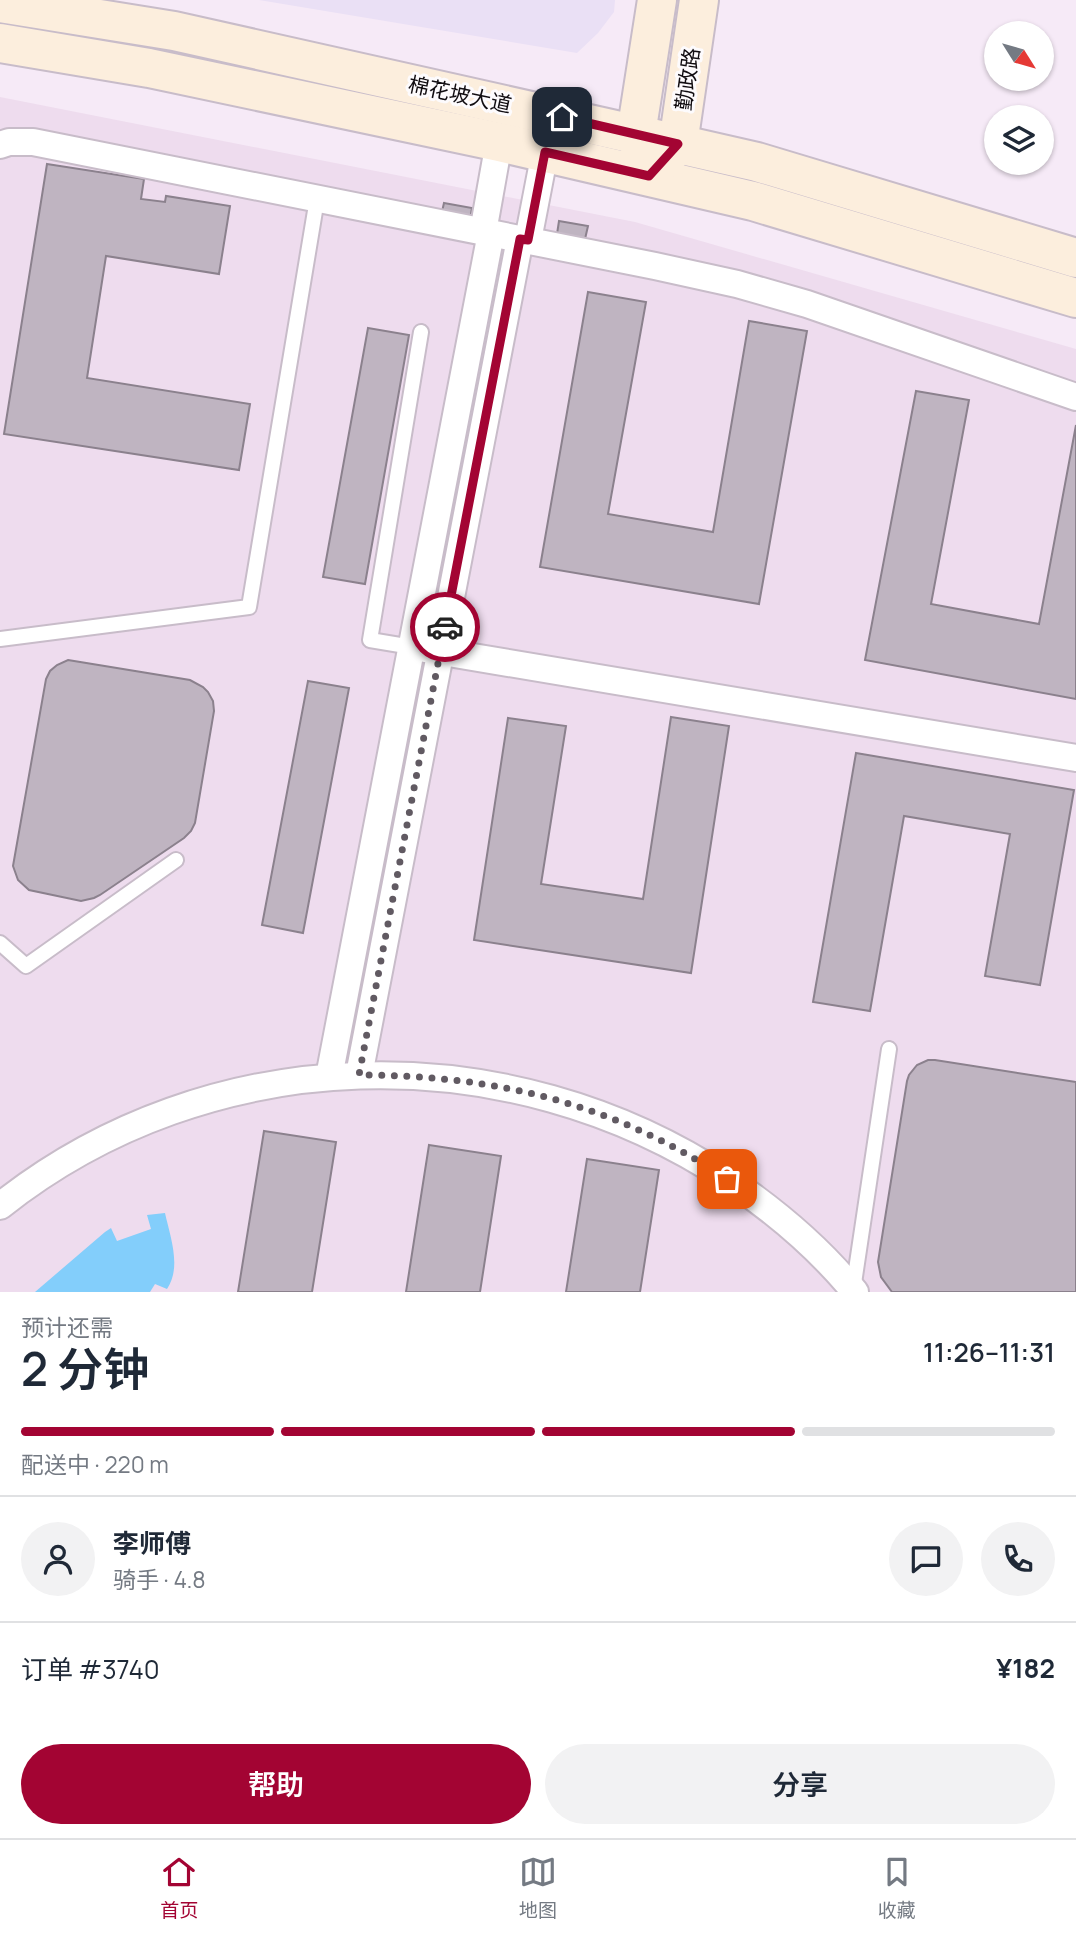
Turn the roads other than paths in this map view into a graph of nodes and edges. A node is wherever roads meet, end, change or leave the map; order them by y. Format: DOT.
graph roads {
  1 [pos="657,0"];
  2 [pos="699,0"];
  3 [pos="0,3"];
  4 [pos="0,43"];
  5 [pos="636,134"];
  6 [pos="499,142"];
  7 [pos="678,144"];
  8 [pos="0,145"];
  9 [pos="545,152"];
  10 [pos="649,176"];
  11 [pos="317,199"];
  12 [pos="487,232"];
  13 [pos="524,240"];
  14 [pos="1076,258"];
  15 [pos="1076,298"];
  16 [pos="421,332"];
  17 [pos="1076,397"];
  18 [pos="0,639"];
  19 [pos="412,647"];
  20 [pos="440,652"];
  21 [pos="1076,758"];
  22 [pos="176,860"];
  23 [pos="0,943"];
  24 [pos="889,1049"];
  25 [pos="359,1075"];
  26 [pos="329,1077"];
  27 [pos="0,1206"];
  28 [pos="854,1291"];
  1 -- 5 [label="main road, 勤政路"];
  2 -- 7 [label="main road, 勤政路"];
  3 -- 5 [label="main road, 棉花坡大道"];
  4 -- 6 [label="main road, 棉花坡大道"];
  5 -- 7 [label="main road, 棉花坡大道"];
  5 -- 10 [label="main road, 勤政路"];
  6 -- 9 [label="main road, 棉花坡大道"];
  6 -- 12 [label="street"];
  7 -- 10 [label="main road"];
  7 -- 14 [label="main road, 棉花坡大道"];
  8 -- 11 [label="street"];
  9 -- 10 [label="main road, 棉花坡大道"];
  9 -- 13 [label="street"];
  10 -- 15 [label="main road, 棉花坡大道"];
  11 -- 12 [label="street"];
  11 -- 18 [label="lane"];
  12 -- 13 [label="street"];
  12 -- 19 [label="street"];
  13 -- 17 [label="street"];
  13 -- 20 [label="street"];
  16 -- 19 [label="lane"];
  19 -- 20 [label="street"];
  19 -- 26 [label="street"];
  20 -- 21 [label="street"];
  20 -- 25 [label="street"];
  22 -- 23 [label="lane"];
  24 -- 28 [label="lane"];
  25 -- 26 [label="street"];
  25 -- 28 [label="street"];
  26 -- 27 [label="street"];
}
